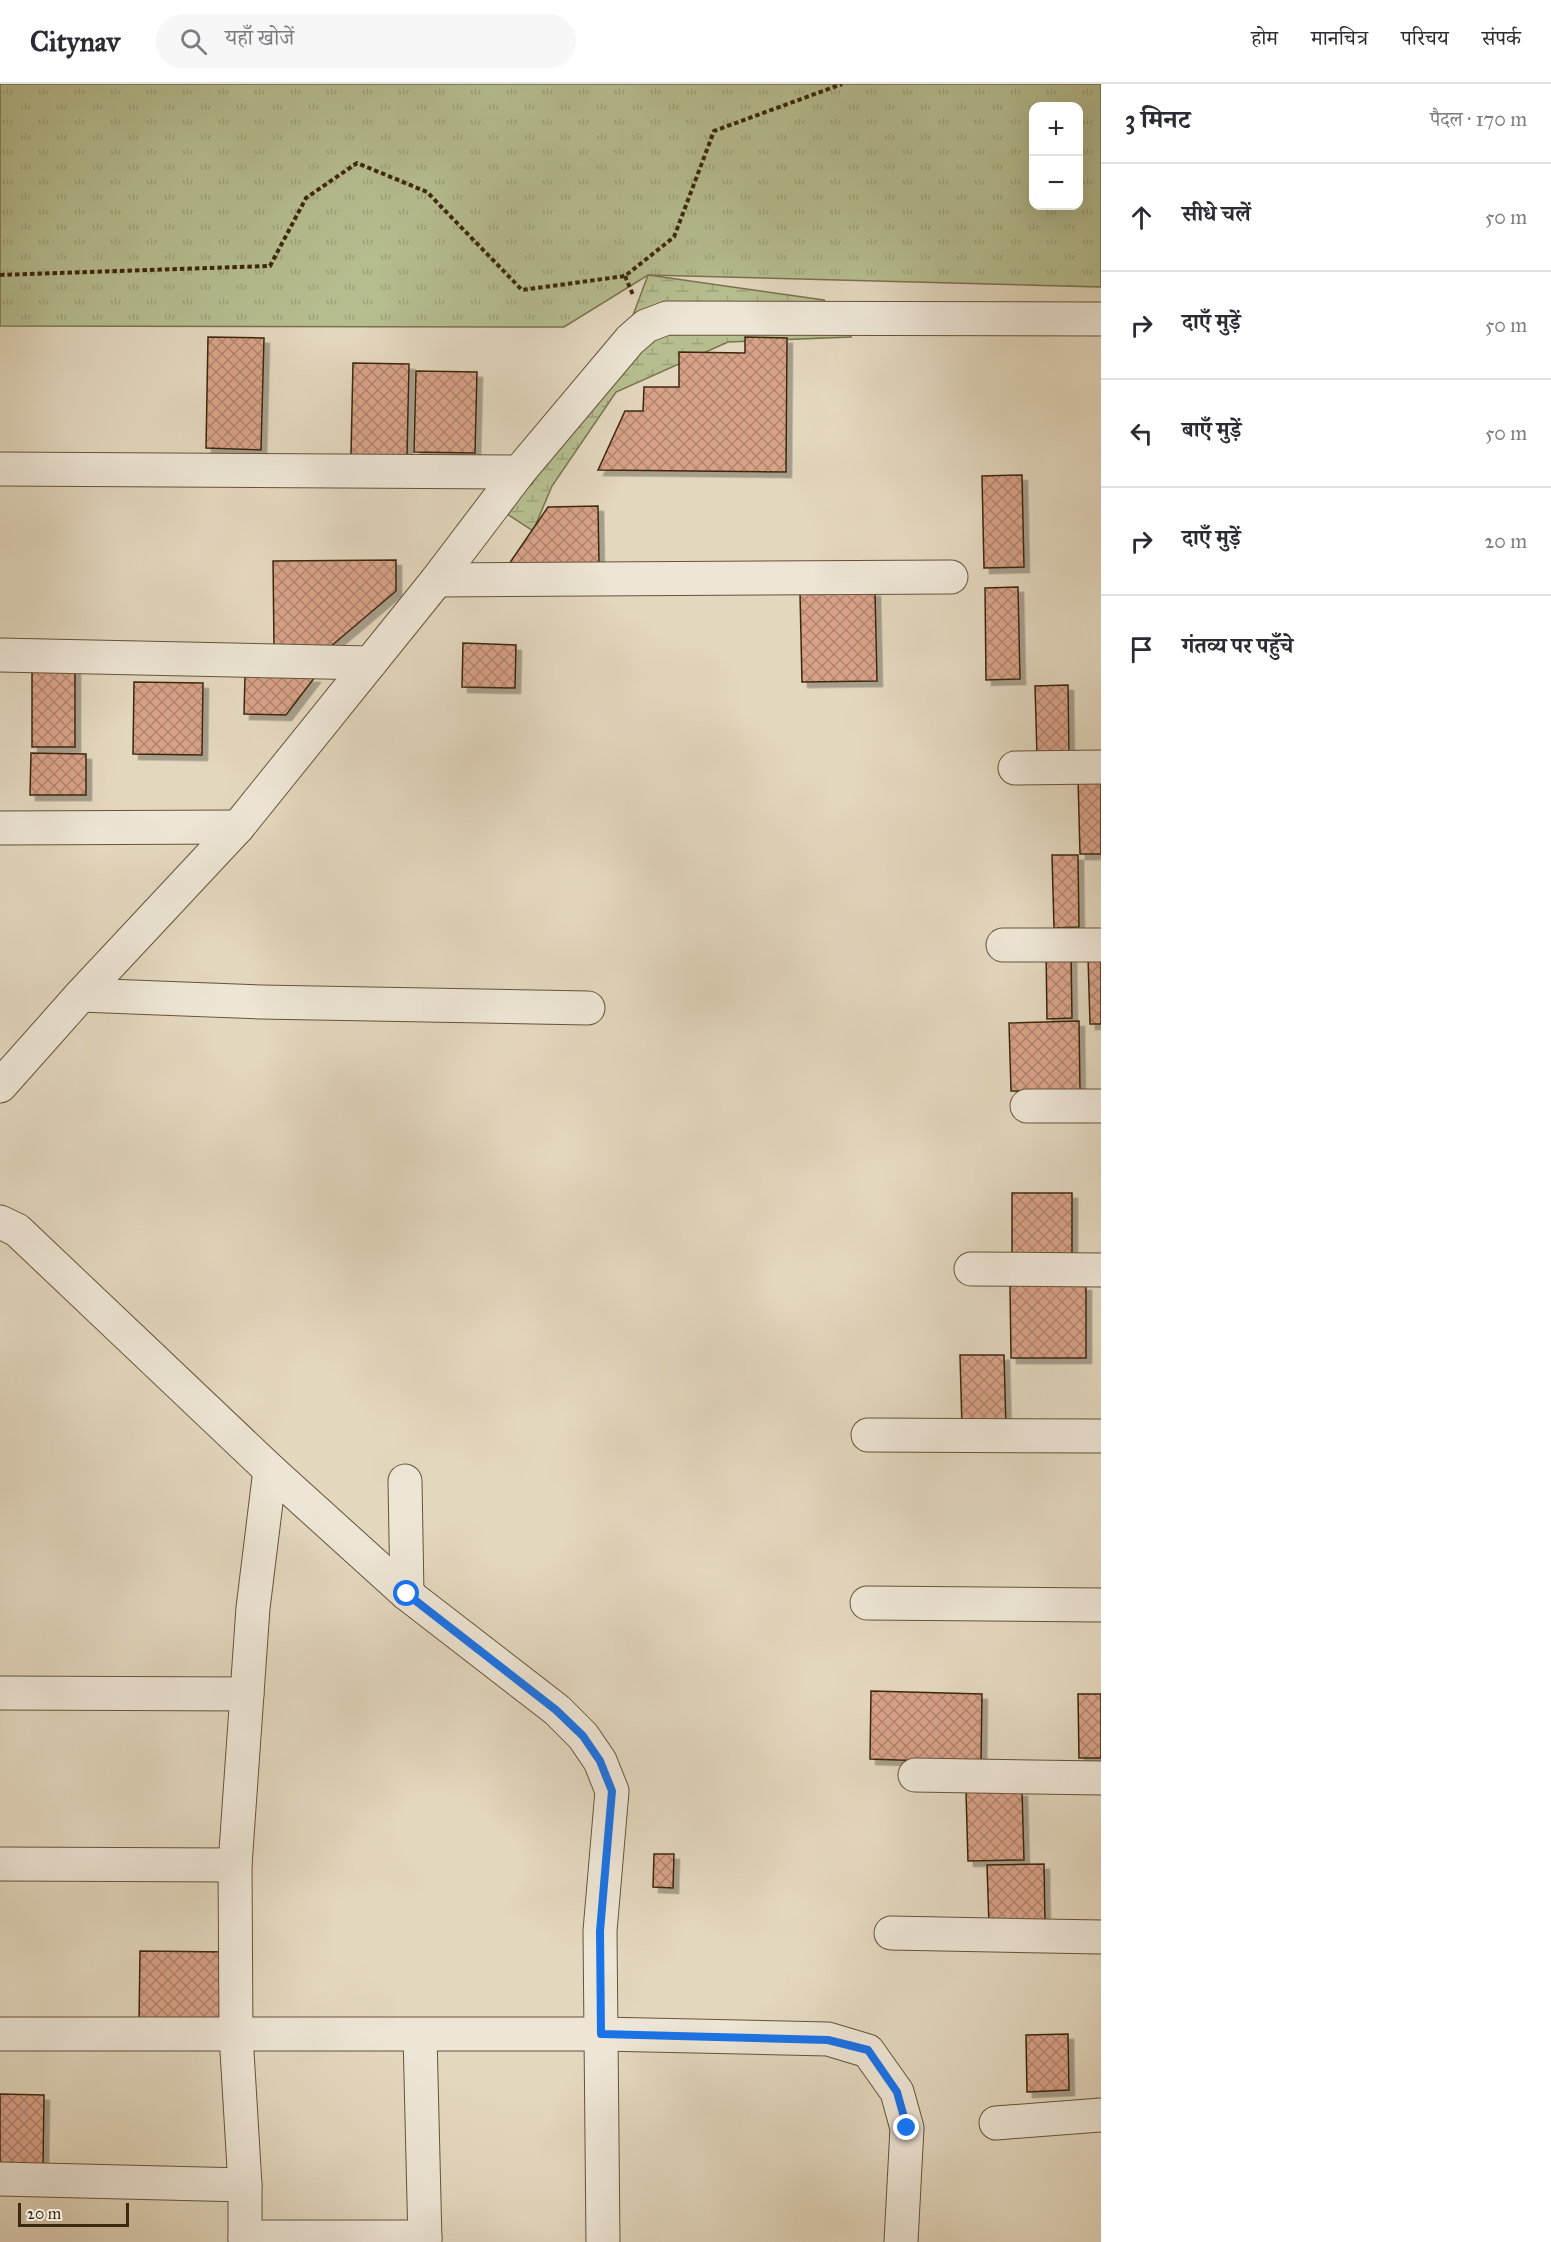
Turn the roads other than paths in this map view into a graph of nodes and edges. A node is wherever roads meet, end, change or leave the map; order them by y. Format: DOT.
graph roads {
  1 [pos="1101,319"];
  2 [pos="0,469"];
  3 [pos="519,472"];
  4 [pos="951,577"];
  5 [pos="437,580"];
  6 [pos="0,655"];
  7 [pos="370,663"];
  8 [pos="1101,767"];
  9 [pos="1015,768"];
  10 [pos="238,827"];
  11 [pos="0,828"];
  12 [pos="1004,945"];
  13 [pos="1101,945"];
  14 [pos="81,995"];
  15 [pos="588,1008"];
  16 [pos="0,1086"];
  17 [pos="1027,1106"];
  18 [pos="1101,1106"];
  19 [pos="0,1222"];
  20 [pos="971,1269"];
  21 [pos="1101,1270"];
  22 [pos="868,1435"];
  23 [pos="1101,1436"];
  24 [pos="270,1470"];
  25 [pos="405,1481"];
  26 [pos="407,1594"];
  27 [pos="867,1603"];
  28 [pos="1101,1605"];
  29 [pos="0,1693"];
  30 [pos="247,1694"];
  31 [pos="915,1775"];
  32 [pos="1101,1778"];
  33 [pos="0,1864"];
  34 [pos="235,1865"];
  35 [pos="891,1933"];
  36 [pos="1101,1937"];
  37 [pos="0,2034"];
  38 [pos="601,2034"];
  39 [pos="236,2035"];
  40 [pos="420,2035"];
  41 [pos="1101,2115"];
  42 [pos="996,2123"];
  43 [pos="0,2179"];
  44 [pos="245,2185"];
  45 [pos="425,2239"];
  46 [pos="245,2240"];
  47 [pos="603,2242"];
  48 [pos="901,2242"];
  1 -- 3 [label="street"];
  2 -- 3 [label="street"];
  3 -- 5 [label="street"];
  4 -- 5 [label="street"];
  5 -- 7 [label="street"];
  6 -- 7 [label="street"];
  7 -- 10 [label="street"];
  8 -- 9 [label="street"];
  10 -- 11 [label="street"];
  10 -- 14 [label="street"];
  12 -- 13 [label="street"];
  14 -- 15 [label="street"];
  14 -- 16 [label="street"];
  17 -- 18 [label="street"];
  19 -- 24 [label="street"];
  20 -- 21 [label="street"];
  22 -- 23 [label="street"];
  24 -- 26 [label="street"];
  24 -- 30 [label="street"];
  25 -- 26 [label="street"];
  26 -- 38 [label="street"];
  27 -- 28 [label="street"];
  29 -- 30 [label="street"];
  30 -- 34 [label="street"];
  31 -- 32 [label="street"];
  33 -- 34 [label="street"];
  34 -- 39 [label="street"];
  35 -- 36 [label="street"];
  37 -- 39 [label="street"];
  38 -- 40 [label="street"];
  38 -- 47 [label="street"];
  38 -- 48 [label="street"];
  39 -- 40 [label="street"];
  39 -- 44 [label="street"];
  40 -- 45 [label="street"];
  41 -- 42 [label="street"];
  43 -- 44 [label="street"];
  44 -- 46 [label="street"];
  45 -- 46 [label="street"];
}
